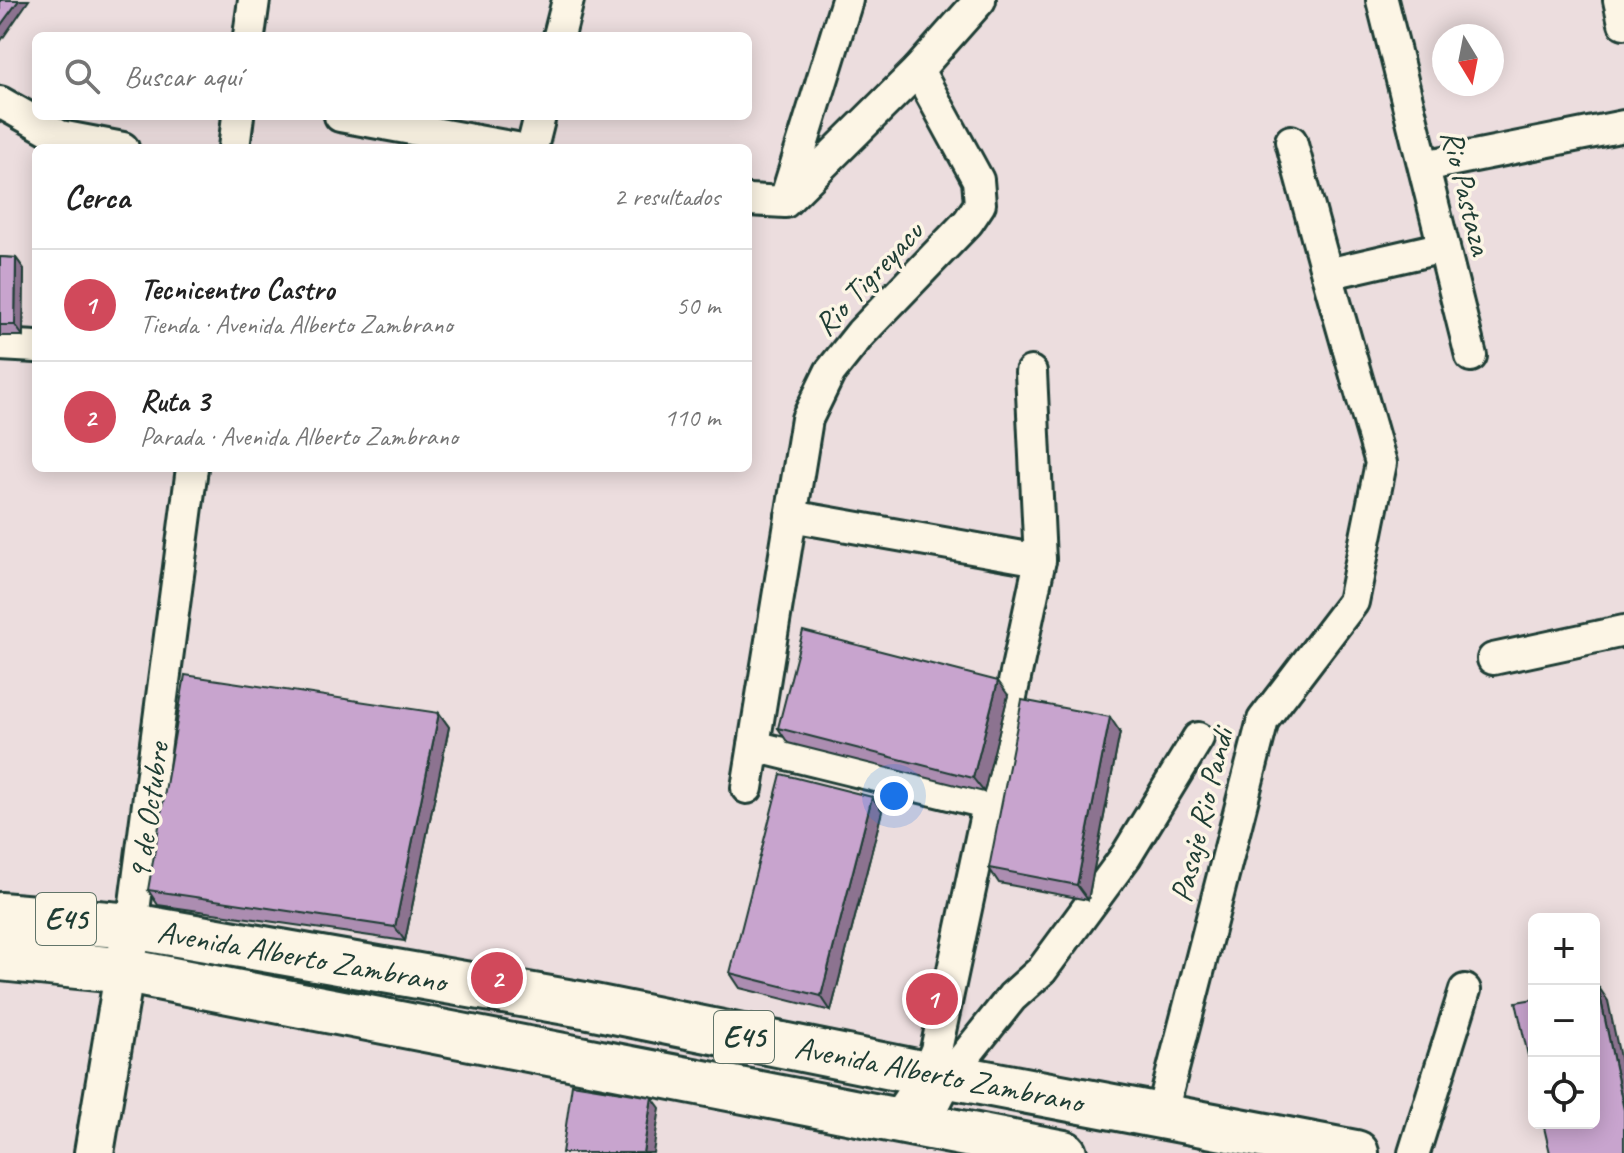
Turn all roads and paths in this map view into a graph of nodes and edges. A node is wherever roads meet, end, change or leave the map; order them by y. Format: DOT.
graph roads {
  1 [pos="254,0"];
  2 [pos="568,0"];
  3 [pos="847,0"];
  4 [pos="980,0"];
  5 [pos="1382,0"];
  6 [pos="1619,0"];
  7 [pos="1624,23"];
  8 [pos="250,32"];
  9 [pos="560,32"];
  10 [pos="918,70"];
  11 [pos="0,102"];
  12 [pos="238,120"];
  13 [pos="362,120"];
  14 [pos="539,120"];
  15 [pos="1624,126"];
  16 [pos="1291,141"];
  17 [pos="102,144"];
  18 [pos="234,144"];
  19 [pos="494,144"];
  20 [pos="533,144"];
  21 [pos="1424,166"];
  22 [pos="752,200"];
  23 [pos="785,202"];
  24 [pos="1444,247"];
  25 [pos="1327,274"];
  26 [pos="0,345"];
  27 [pos="32,347"];
  28 [pos="1471,356"];
  29 [pos="1031,372"];
  30 [pos="191,472"];
  31 [pos="791,516"];
  32 [pos="1040,560"];
  33 [pos="1624,631"];
  34 [pos="1493,659"];
  35 [pos="1198,738"];
  36 [pos="754,746"];
  37 [pos="747,788"];
  38 [pos="990,804"];
  39 [pos="0,915"];
  40 [pos="132,926"];
  41 [pos="0,958"];
  42 [pos="126,971"];
  43 [pos="1465,990"];
  44 [pos="938,1075"];
  45 [pos="1161,1116"];
  46 [pos="909,1124"];
  47 [pos="94,1153"];
  48 [pos="1064,1153"];
  49 [pos="1356,1153"];
  50 [pos="1414,1153"];
  1 -- 8 [label="street"];
  2 -- 9 [label="street"];
  3 -- 23 [label="street"];
  4 -- 10 [label="street"];
  5 -- 21 [label="street, Rio Pastaza"];
  6 -- 7 [label="street"];
  10 -- 23 [label="street"];
  10 -- 31 [label="street, Rio Tigreyacu"];
  11 -- 17 [label="street"];
  12 -- 18 [label="street"];
  13 -- 19 [label="street"];
  14 -- 20 [label="street"];
  15 -- 21 [label="street"];
  16 -- 25 [label="street"];
  21 -- 24 [label="street, Rio Pastaza"];
  22 -- 23 [label="street"];
  24 -- 25 [label="street"];
  24 -- 28 [label="street, Rio Pastaza"];
  25 -- 45 [label="street, Pasaje Rio Pandi"];
  26 -- 27 [label="street"];
  29 -- 32 [label="street"];
  30 -- 40 [label="street, 9 de Octubre"];
  31 -- 32 [label="street"];
  31 -- 36 [label="street, Rio Tigreyacu"];
  32 -- 38 [label="street"];
  33 -- 34 [label="street"];
  35 -- 44 [label="street"];
  36 -- 37 [label="street, Rio Tigreyacu"];
  36 -- 38 [label="street"];
  38 -- 44 [label="street"];
  39 -- 40 [label="highway, Avenida Alberto Zambrano / E45"];
  40 -- 42 [label="main road, 9 de Octubre"];
  40 -- 44 [label="highway, Avenida Alberto Zambrano / E45"];
  41 -- 42 [label="highway, Avenida Alberto Zambrano / E45"];
  42 -- 46 [label="highway, Avenida Alberto Zambrano / E45"];
  42 -- 47 [label="main road, 9 de Octubre"];
  43 -- 50 [label="street"];
  44 -- 45 [label="highway, Avenida Alberto Zambrano / E45"];
  44 -- 46 [label="street"];
  45 -- 49 [label="highway, Avenida Alberto Zambrano / E45"];
  46 -- 48 [label="highway, Avenida Alberto Zambrano / E45"];
}
